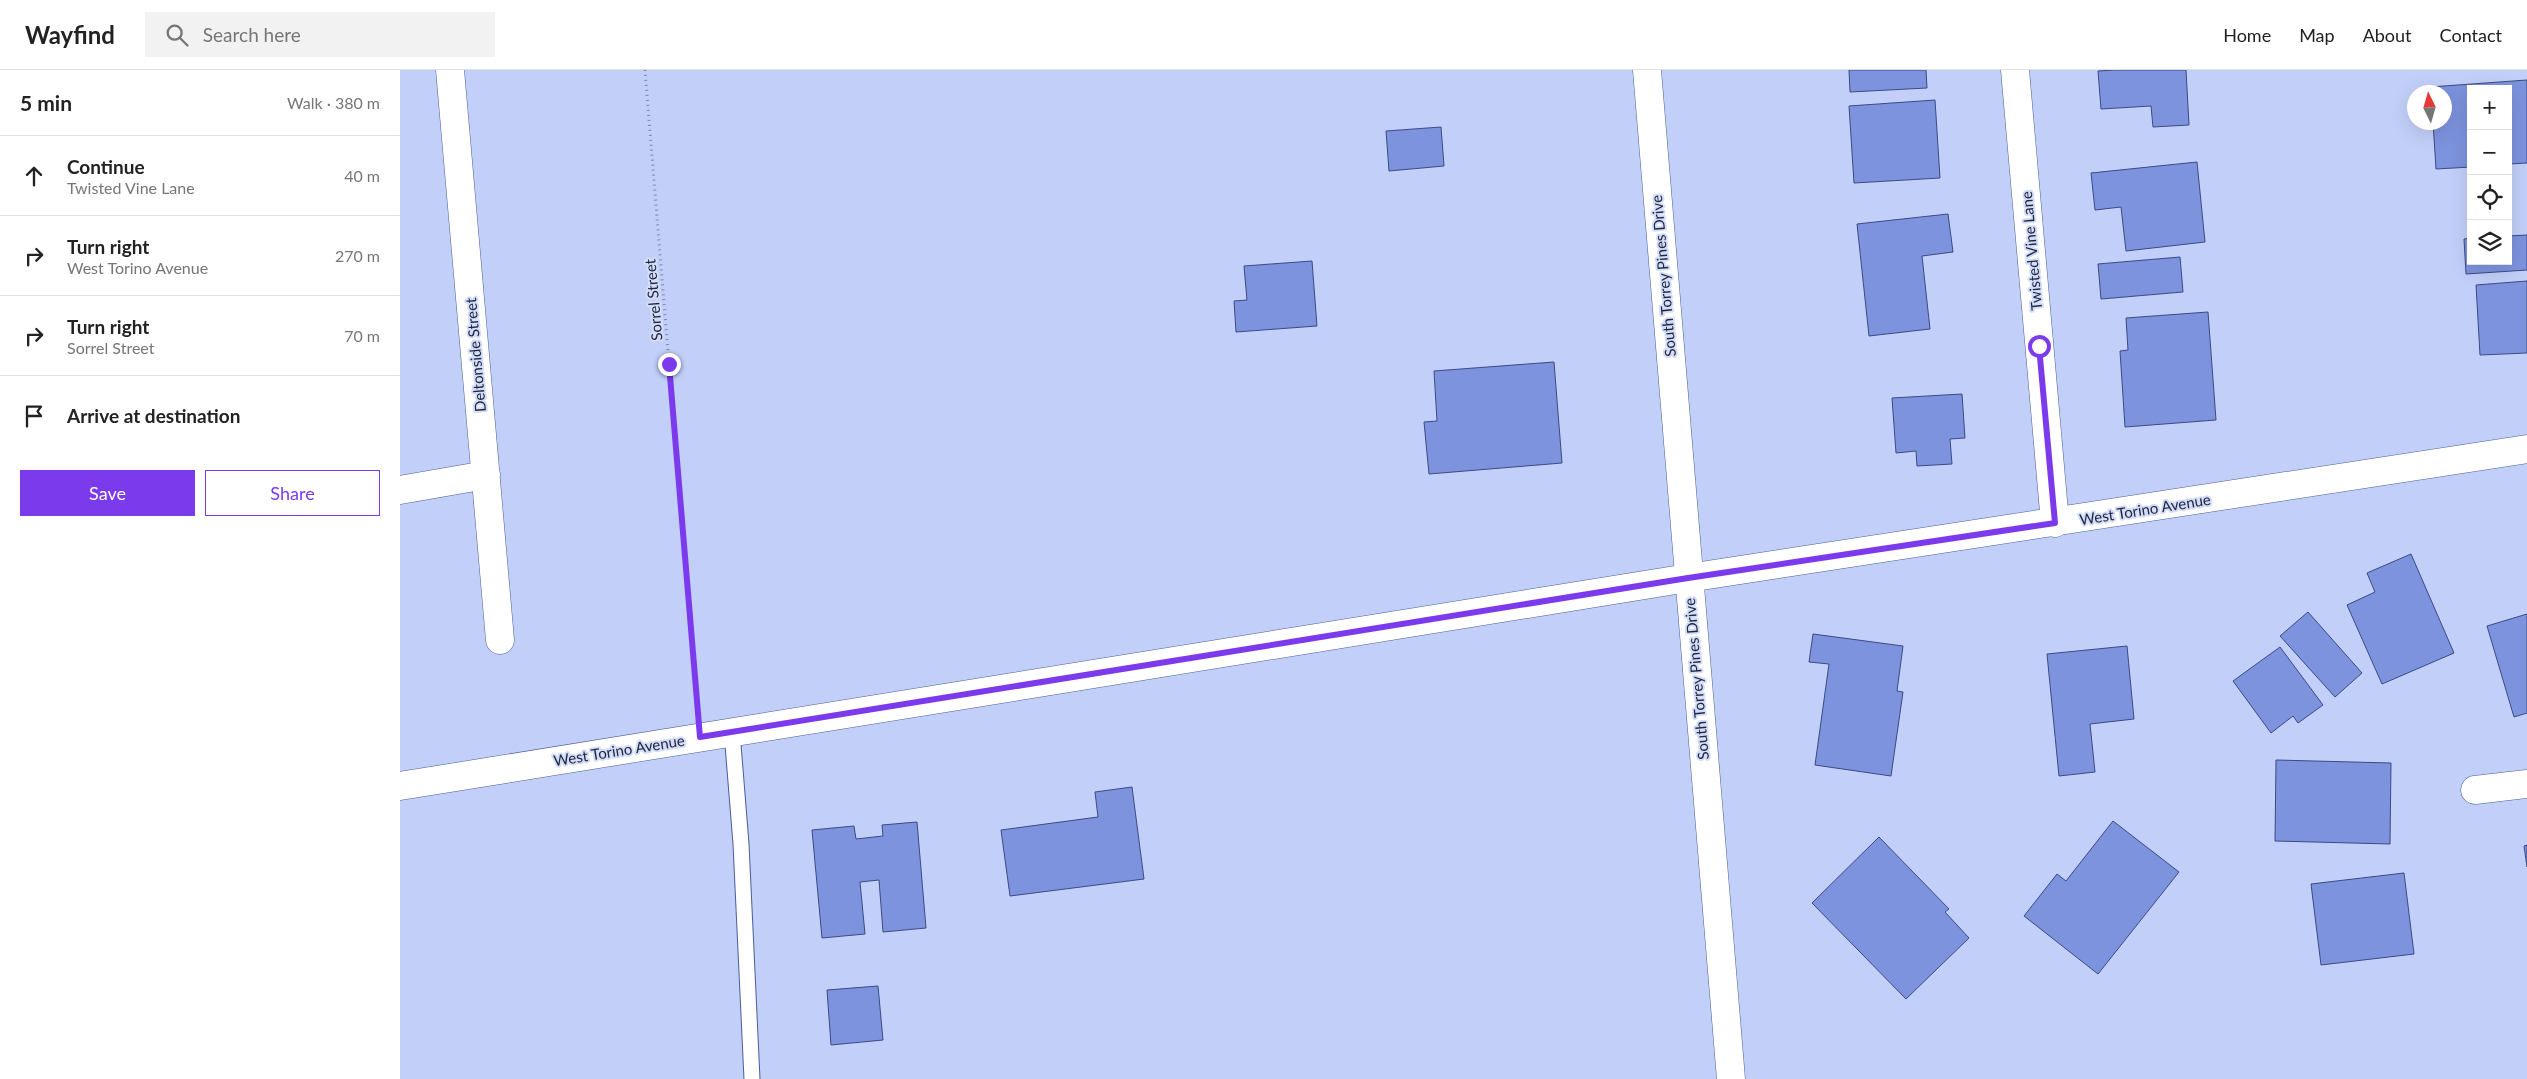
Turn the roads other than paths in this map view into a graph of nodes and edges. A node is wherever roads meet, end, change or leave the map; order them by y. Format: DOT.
graph roads {
  1 [pos="450,70"];
  2 [pos="1647,70"];
  3 [pos="2015,70"];
  4 [pos="2527,449"];
  5 [pos="486,475"];
  6 [pos="400,490"];
  7 [pos="2055,523"];
  8 [pos="1688,578"];
  9 [pos="500,640"];
  10 [pos="732,732"];
  11 [pos="2527,784"];
  12 [pos="400,786"];
  13 [pos="2475,790"];
  14 [pos="752,1079"];
  15 [pos="1731,1079"];
  1 -- 5 [label="street, Deltonside Street"];
  2 -- 8 [label="street, South Torrey Pines Drive"];
  3 -- 7 [label="street, Twisted Vine Lane"];
  4 -- 7 [label="street, West Torino Avenue"];
  5 -- 6 [label="street"];
  5 -- 9 [label="street, Deltonside Street"];
  7 -- 8 [label="street, West Torino Avenue"];
  8 -- 10 [label="street, West Torino Avenue"];
  8 -- 15 [label="street, South Torrey Pines Drive"];
  10 -- 12 [label="street, West Torino Avenue"];
  10 -- 14 [label="lane"];
  11 -- 13 [label="street"];
}
